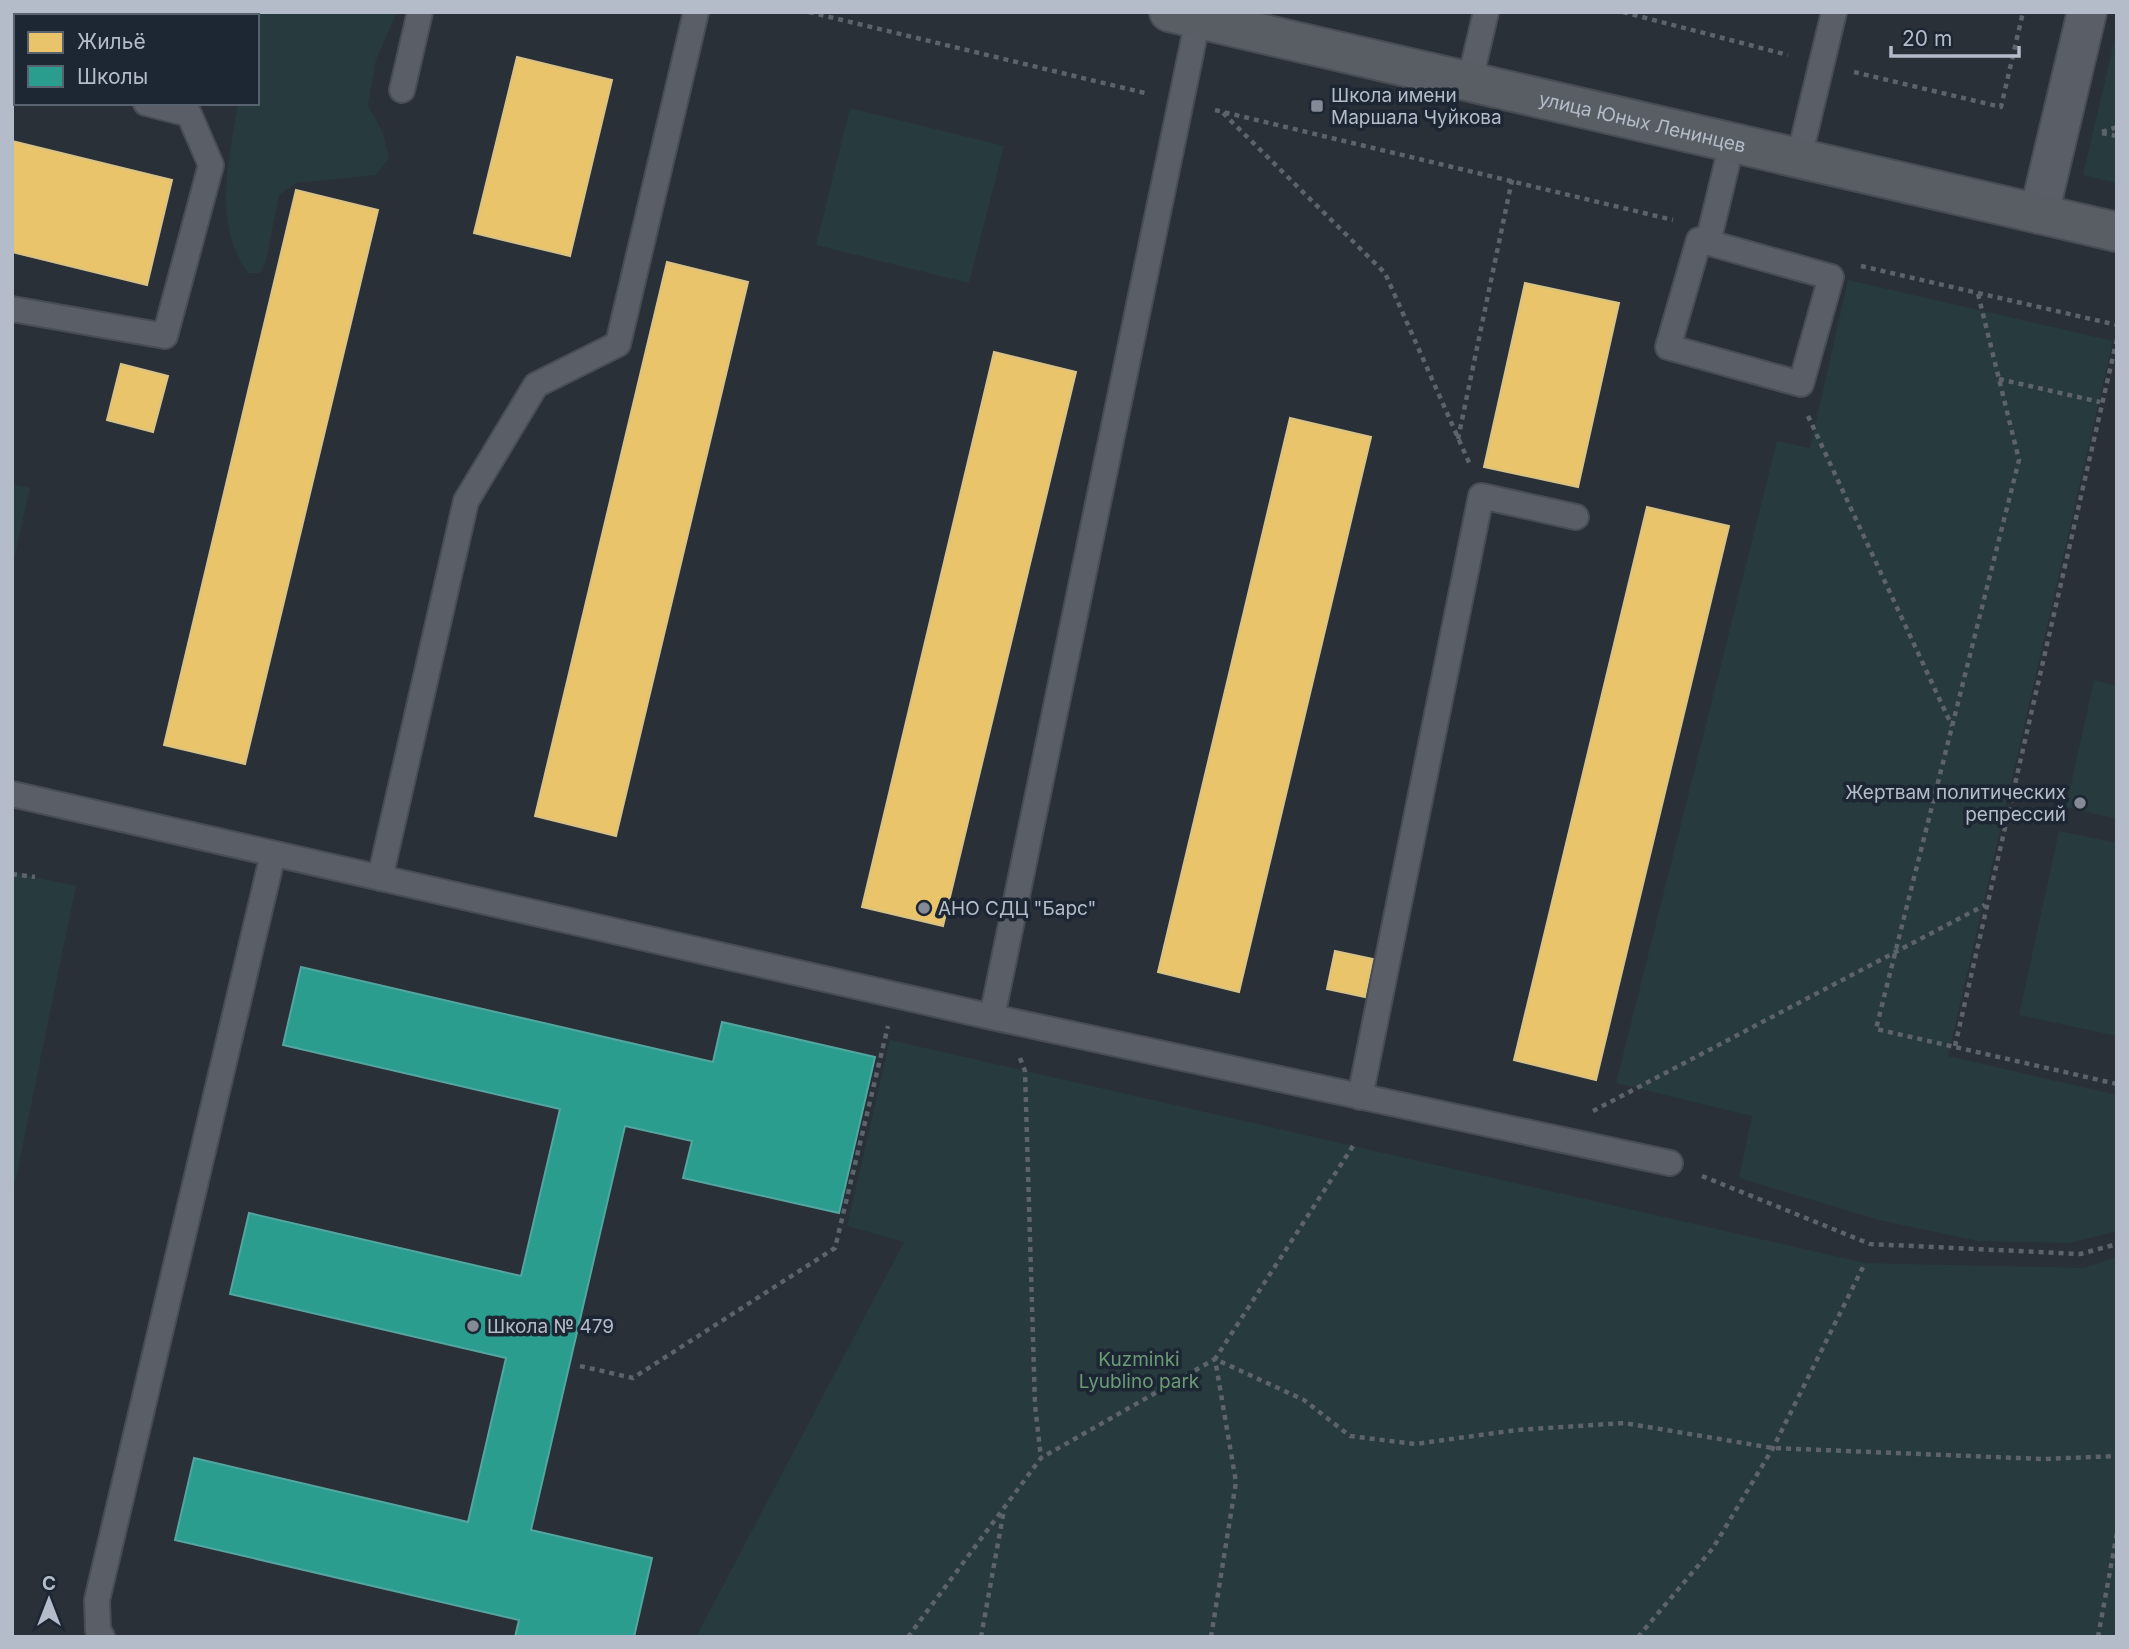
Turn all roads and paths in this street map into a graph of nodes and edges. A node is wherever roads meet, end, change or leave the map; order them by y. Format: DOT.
graph roads {
  1 [pos="419,12"];
  2 [pos="696,12"];
  3 [pos="809,12"];
  4 [pos="1486,12"];
  5 [pos="1623,12"];
  6 [pos="1834,12"];
  7 [pos="2023,12"];
  8 [pos="2087,12"];
  9 [pos="1183,16"];
  10 [pos="1822,64"];
  11 [pos="1470,80"];
  12 [pos="402,90"];
  13 [pos="1181,101"];
  14 [pos="162,105"];
  15 [pos="193,109"];
  16 [pos="1221,111"];
  17 [pos="2117,127"];
  18 [pos="2117,136"];
  19 [pos="1732,142"];
  20 [pos="1799,158"];
  21 [pos="1513,180"];
  22 [pos="2039,214"];
  23 [pos="2117,232"];
  24 [pos="1710,236"];
  25 [pos="1857,265"];
  26 [pos="1978,294"];
  27 [pos="12,309"];
  28 [pos="2117,325"];
  29 [pos="2117,339"];
  30 [pos="1999,379"];
  31 [pos="1792,382"];
  32 [pos="2101,402"];
  33 [pos="1458,439"];
  34 [pos="1473,472"];
  35 [pos="1576,517"];
  36 [pos="1952,727"];
  37 [pos="12,794"];
  38 [pos="273,854"];
  39 [pos="12,874"];
  40 [pos="35,877"];
  41 [pos="380,878"];
  42 [pos="1986,904"];
  43 [pos="1895,953"];
  44 [pos="992,1017"];
  45 [pos="888,1025"];
  46 [pos="1025,1071"];
  47 [pos="2117,1083"];
  48 [pos="1360,1097"];
  49 [pos="1545,1136"];
  50 [pos="1353,1146"];
  51 [pos="1670,1163"];
  52 [pos="2117,1244"];
  53 [pos="1865,1264"];
  54 [pos="1215,1359"];
  55 [pos="580,1366"];
  56 [pos="1773,1448"];
  57 [pos="2117,1456"];
  58 [pos="1041,1458"];
  59 [pos="1005,1507"];
  60 [pos="2117,1532"];
  61 [pos="102,1637"];
  62 [pos="908,1637"];
  63 [pos="981,1637"];
  64 [pos="1211,1637"];
  65 [pos="1638,1637"];
  66 [pos="2098,1637"];
  1 -- 12 [label="lane"];
  2 -- 41 [label="lane"];
  3 -- 13 [label="path"];
  4 -- 11 [label="lane"];
  5 -- 10 [label="path"];
  6 -- 10 [label="lane"];
  7 -- 10 [label="path"];
  8 -- 22 [label="street"];
  9 -- 11 [label="main road, улица Юных Ленинцев"];
  9 -- 13 [label="lane"];
  10 -- 20 [label="lane"];
  11 -- 19 [label="main road, улица Юных Ленинцев"];
  13 -- 16 [label="path"];
  13 -- 44 [label="lane"];
  14 -- 15 [label="lane"];
  15 -- 27 [label="lane"];
  16 -- 21 [label="path"];
  16 -- 33 [label="path"];
  17 -- 18 [label="path"];
  19 -- 20 [label="main road, улица Юных Ленинцев"];
  19 -- 24 [label="lane"];
  20 -- 22 [label="main road, улица Юных Ленинцев"];
  21 -- 24 [label="path"];
  21 -- 33 [label="path"];
  22 -- 23 [label="main road, улица Юных Ленинцев"];
  24 -- 31 [label="lane"];
  24 -- 31 [label="lane"];
  25 -- 26 [label="path"];
  26 -- 28 [label="path"];
  26 -- 30 [label="path"];
  29 -- 32 [label="path"];
  30 -- 32 [label="path"];
  30 -- 36 [label="path"];
  31 -- 36 [label="path"];
  32 -- 42 [label="path"];
  33 -- 34 [label="path"];
  35 -- 48 [label="lane"];
  36 -- 43 [label="path"];
  37 -- 38 [label="lane"];
  38 -- 41 [label="lane"];
  38 -- 61 [label="lane"];
  39 -- 40 [label="path"];
  41 -- 44 [label="lane"];
  42 -- 43 [label="path"];
  42 -- 47 [label="path"];
  43 -- 47 [label="path"];
  43 -- 49 [label="path"];
  44 -- 48 [label="lane"];
  45 -- 55 [label="path"];
  46 -- 58 [label="path"];
  48 -- 49 [label="lane"];
  49 -- 51 [label="lane"];
  50 -- 54 [label="path"];
  51 -- 52 [label="path"];
  53 -- 56 [label="path"];
  54 -- 56 [label="path"];
  54 -- 58 [label="path"];
  54 -- 64 [label="path"];
  56 -- 57 [label="path"];
  56 -- 65 [label="path"];
  58 -- 59 [label="path"];
  59 -- 62 [label="path"];
  59 -- 63 [label="path"];
  60 -- 66 [label="path"];
}
